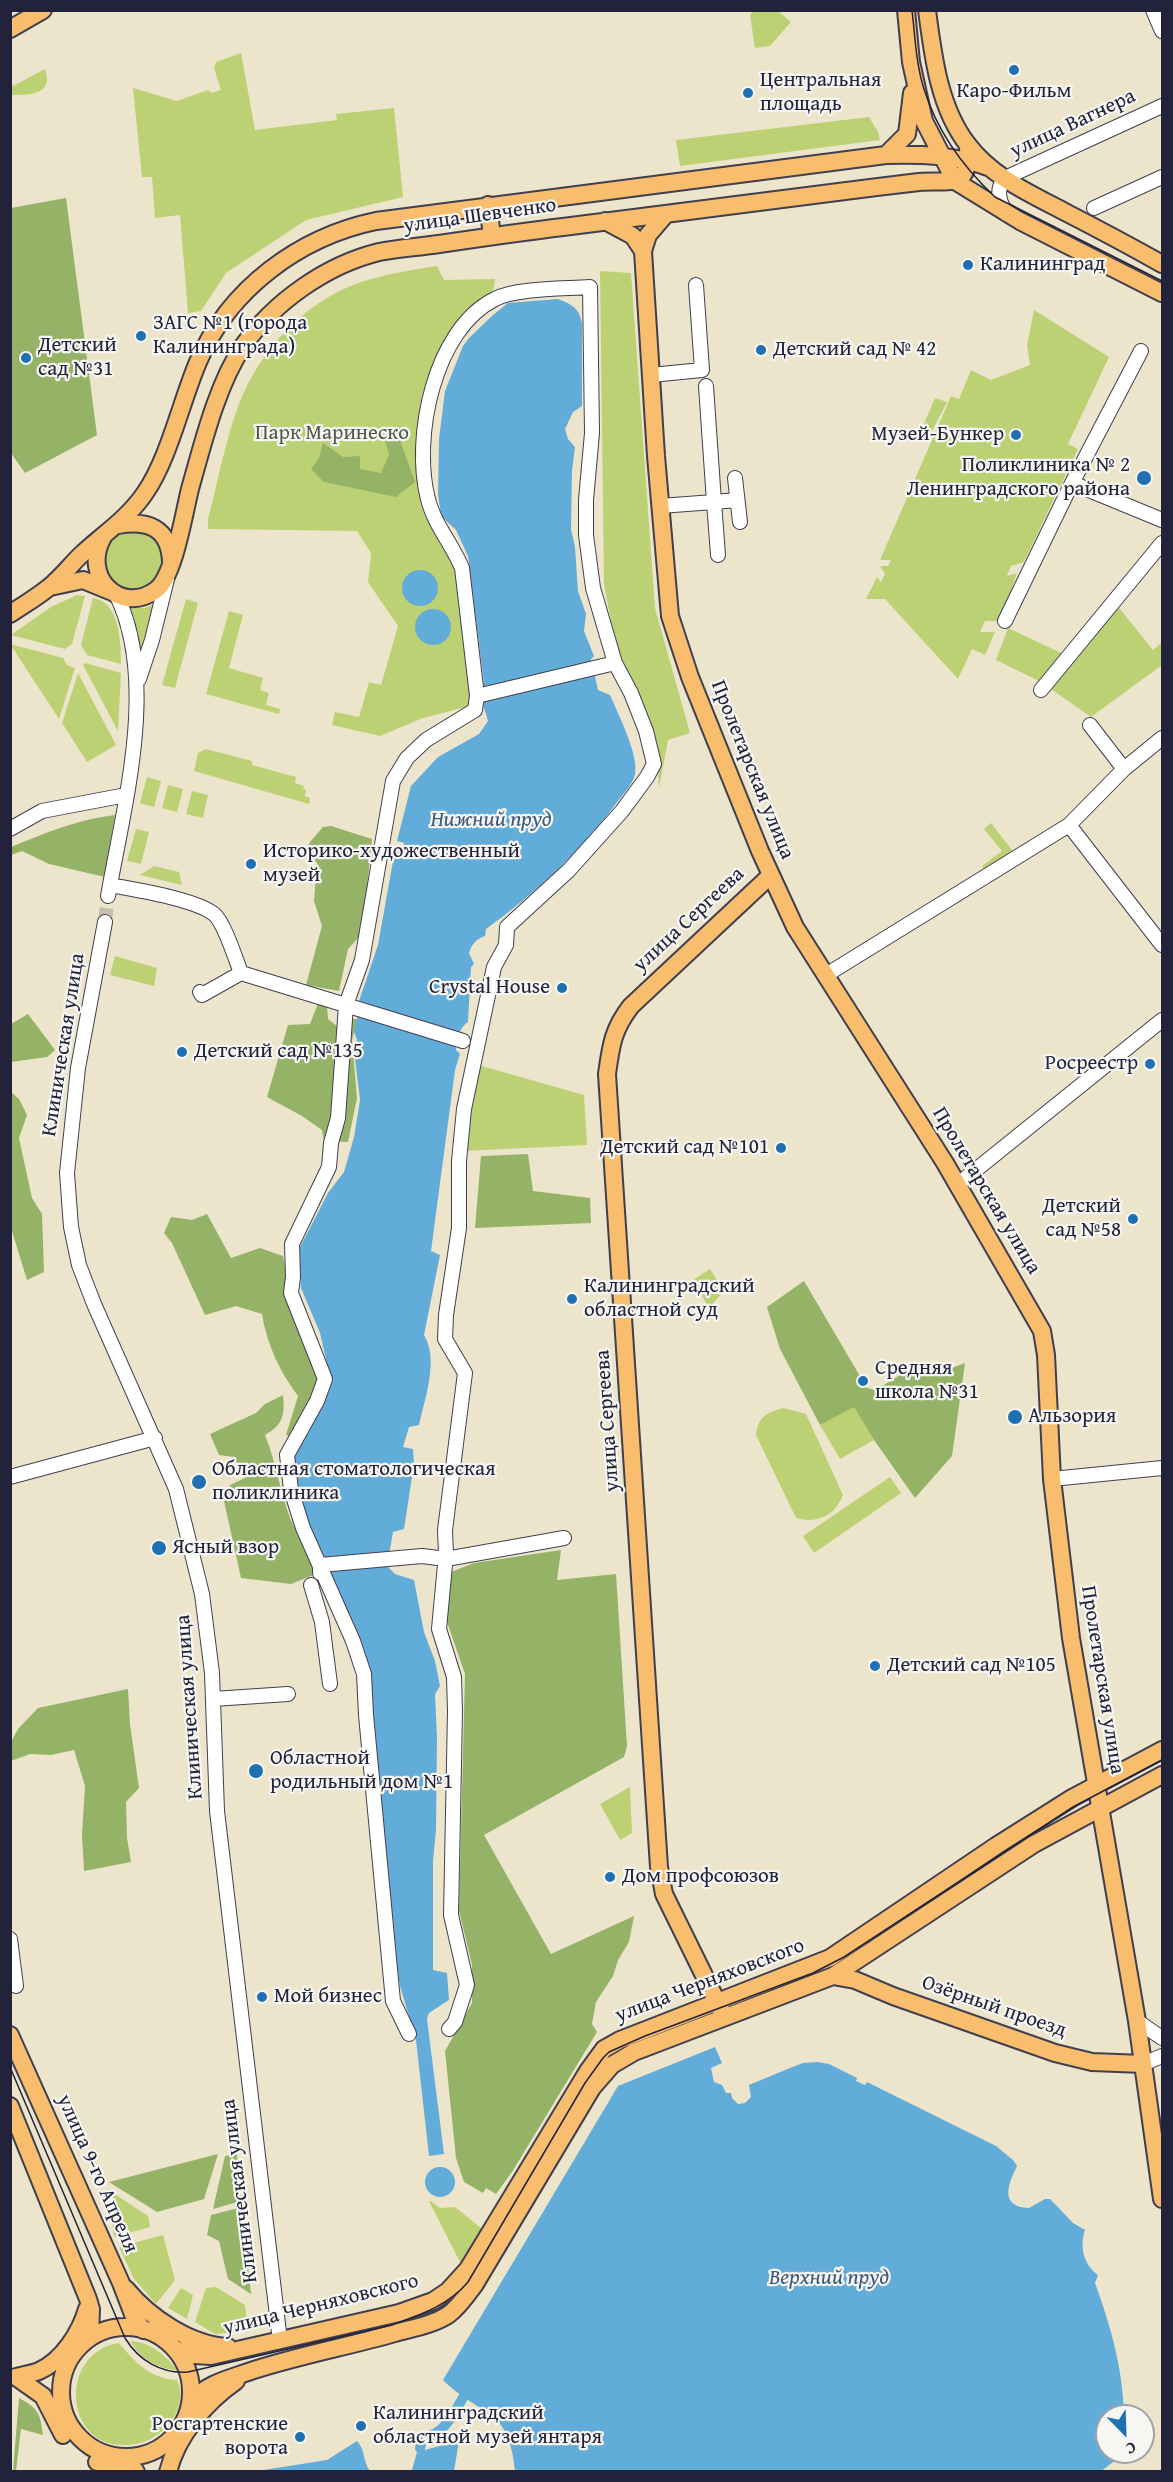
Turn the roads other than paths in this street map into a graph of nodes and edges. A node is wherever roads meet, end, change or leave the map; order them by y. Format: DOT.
graph roads {
  1 [pos="43,10"];
  2 [pos="906,10"];
  3 [pos="927,10"];
  4 [pos="1153,10"];
  5 [pos="10,29"];
  6 [pos="1162,31"];
  7 [pos="911,62"];
  8 [pos="1162,106"];
  9 [pos="968,153"];
  10 [pos="886,155"];
  11 [pos="942,156"];
  12 [pos="772,171"];
  13 [pos="1162,177"];
  14 [pos="1005,178"];
  15 [pos="955,181"];
  16 [pos="776,199"];
  17 [pos="488,205"];
  18 [pos="1094,208"];
  19 [pos="666,214"];
  20 [pos="1007,214"];
  21 [pos="605,221"];
  22 [pos="492,236"];
  23 [pos="643,251"];
  24 [pos="1162,264"];
  25 [pos="696,285"];
  26 [pos="1162,293"];
  27 [pos="1141,351"];
  28 [pos="651,375"];
  29 [pos="706,386"];
  30 [pos="735,478"];
  31 [pos="1072,483"];
  32 [pos="737,500"];
  33 [pos="714,502"];
  34 [pos="660,506"];
  35 [pos="1162,520"];
  36 [pos="740,522"];
  37 [pos="118,525"];
  38 [pos="104,536"];
  39 [pos="1162,543"];
  40 [pos="718,555"];
  41 [pos="171,562"];
  42 [pos="167,579"];
  43 [pos="50,587"];
  44 [pos="114,593"];
  45 [pos="10,614"];
  46 [pos="1005,621"];
  47 [pos="615,663"];
  48 [pos="138,681"];
  49 [pos="1041,690"];
  50 [pos="477,696"];
  51 [pos="1090,725"];
  52 [pos="1162,738"];
  53 [pos="1124,769"];
  54 [pos="126,795"];
  55 [pos="1069,825"];
  56 [pos="10,829"];
  57 [pos="771,875"];
  58 [pos="105,923"];
  59 [pos="1162,945"];
  60 [pos="241,973"];
  61 [pos="826,975"];
  62 [pos="200,992"];
  63 [pos="351,1007"];
  64 [pos="1162,1020"];
  65 [pos="463,1041"];
  66 [pos="957,1185"];
  67 [pos="155,1438"];
  68 [pos="1162,1468"];
  69 [pos="10,1476"];
  70 [pos="1052,1479"];
  71 [pos="564,1538"];
  72 [pos="446,1560"];
  73 [pos="320,1565"];
  74 [pos="330,1684"];
  75 [pos="288,1694"];
  76 [pos="213,1699"];
  77 [pos="1162,1750"];
  78 [pos="1162,1775"];
  79 [pos="1095,1785"];
  80 [pos="1099,1808"];
  81 [pos="10,1939"];
  82 [pos="833,1976"];
  83 [pos="12,1990"];
  84 [pos="716,2000"];
  85 [pos="724,2016"];
  86 [pos="1137,2021"];
  87 [pos="449,2030"];
  88 [pos="409,2034"];
  89 [pos="10,2035"];
  90 [pos="1162,2038"];
  91 [pos="1162,2056"];
  92 [pos="1162,2066"];
  93 [pos="1139,2067"];
  94 [pos="10,2106"];
  95 [pos="1162,2199"];
  96 [pos="121,2283"];
  97 [pos="88,2299"];
  98 [pos="143,2330"];
  99 [pos="90,2336"];
  100 [pos="279,2337"];
  101 [pos="247,2346"];
  102 [pos="178,2350"];
  103 [pos="66,2364"];
  104 [pos="260,2368"];
  105 [pos="13,2376"];
  106 [pos="192,2401"];
  107 [pos="62,2403"];
  108 [pos="163,2446"];
  109 [pos="115,2456"];
  110 [pos="123,2472"];
  111 [pos="136,2472"];
  112 [pos="159,2472"];
  113 [pos="168,2472"];
  1 -- 5 [label="main road"];
  2 -- 7 [label="main road"];
  3 -- 9 [label="main road"];
  4 -- 6 [label="street"];
  7 -- 10 [label="main road"];
  7 -- 11 [label="main road"];
  8 -- 14 [label="street, улица Вагнера"];
  9 -- 11 [label="main road, улица Шевченко"];
  9 -- 14 [label="main road"];
  9 -- 15 [label="main road"];
  10 -- 11 [label="main road, улица Шевченко"];
  10 -- 12 [label="main road, улица Шевченко"];
  11 -- 15 [label="main road"];
  12 -- 16 [label="main road"];
  12 -- 17 [label="main road, улица Шевченко"];
  13 -- 18 [label="street"];
  14 -- 20 [label="street, улица Вагнера"];
  14 -- 24 [label="main road"];
  15 -- 16 [label="main road, улица Шевченко"];
  15 -- 20 [label="main road"];
  16 -- 19 [label="main road, улица Шевченко"];
  17 -- 22 [label="main road"];
  17 -- 37 [label="main road, улица Шевченко"];
  19 -- 21 [label="main road, улица Шевченко"];
  19 -- 23 [label="main road"];
  20 -- 26 [label="main road"];
  21 -- 22 [label="main road, улица Шевченко"];
  21 -- 23 [label="main road"];
  22 -- 41 [label="main road, улица Шевченко"];
  23 -- 28 [label="main road, Пролетарская улица"];
  25 -- 28 [label="street"];
  27 -- 31 [label="street"];
  28 -- 34 [label="main road, Пролетарская улица"];
  29 -- 33 [label="street"];
  30 -- 32 [label="street"];
  31 -- 35 [label="street"];
  31 -- 46 [label="street"];
  32 -- 33 [label="street"];
  32 -- 36 [label="street"];
  33 -- 34 [label="street"];
  33 -- 40 [label="street"];
  34 -- 57 [label="main road, Пролетарская улица"];
  37 -- 38 [label="main road, улица Шевченко"];
  37 -- 41 [label="main road"];
  38 -- 43 [label="main road, улица Шевченко"];
  38 -- 44 [label="main road"];
  39 -- 49 [label="street"];
  41 -- 42 [label="main road, улица Шевченко"];
  42 -- 44 [label="main road"];
  42 -- 48 [label="street"];
  43 -- 44 [label="main road"];
  43 -- 45 [label="main road"];
  44 -- 48 [label="street"];
  47 -- 50 [label="street"];
  47 -- 50 [label="street"];
  47 -- 72 [label="street"];
  48 -- 54 [label="street"];
  50 -- 63 [label="street"];
  51 -- 53 [label="street"];
  52 -- 53 [label="street"];
  53 -- 55 [label="street"];
  54 -- 56 [label="street"];
  54 -- 60 [label="street"];
  55 -- 59 [label="street"];
  55 -- 61 [label="street"];
  57 -- 61 [label="main road, Пролетарская улица"];
  57 -- 84 [label="main road, улица Сергеева"];
  58 -- 67 [label="street, Клиническая улица"];
  60 -- 62 [label="street"];
  60 -- 63 [label="street"];
  61 -- 66 [label="main road, Пролетарская улица"];
  63 -- 65 [label="street"];
  63 -- 73 [label="street"];
  64 -- 66 [label="street"];
  66 -- 70 [label="main road, Пролетарская улица"];
  67 -- 69 [label="street"];
  67 -- 76 [label="street, Клиническая улица"];
  68 -- 70 [label="street"];
  70 -- 79 [label="main road, Пролетарская улица"];
  71 -- 72 [label="street"];
  72 -- 73 [label="street"];
  72 -- 87 [label="street"];
  73 -- 74 [label="street"];
  73 -- 88 [label="street"];
  75 -- 76 [label="street"];
  76 -- 100 [label="street, Клиническая улица"];
  77 -- 79 [label="main road, улица Черняховского"];
  78 -- 80 [label="main road, улица Черняховского"];
  79 -- 80 [label="main road, Пролетарская улица"];
  79 -- 84 [label="main road, улица Черняховского"];
  80 -- 82 [label="main road, улица Черняховского"];
  80 -- 86 [label="main road, Пролетарская улица"];
  81 -- 83 [label="street"];
  82 -- 85 [label="main road, улица Черняховского"];
  82 -- 93 [label="main road, Озёрный проезд"];
  84 -- 85 [label="main road, улица Сергеева"];
  84 -- 100 [label="main road, улица Черняховского"];
  85 -- 104 [label="main road, улица Черняховского"];
  86 -- 90 [label="street"];
  86 -- 93 [label="main road, Пролетарская улица"];
  89 -- 96 [label="main road, улица 9-го Апреля"];
  91 -- 93 [label="street"];
  92 -- 93 [label="street"];
  93 -- 95 [label="main road, Пролетарская улица"];
  94 -- 97 [label="main road"];
  96 -- 98 [label="main road, улица 9-го Апреля"];
  96 -- 101 [label="main road"];
  97 -- 99 [label="main road"];
  97 -- 105 [label="main road"];
  98 -- 99 [label="main road"];
  98 -- 102 [label="main road"];
  99 -- 103 [label="main road"];
  100 -- 101 [label="main road, улица Черняховского"];
  101 -- 102 [label="main road, улица Черняховского"];
  102 -- 106 [label="main road"];
  103 -- 105 [label="main road"];
  103 -- 107 [label="main road"];
  104 -- 106 [label="main road, улица Черняховского"];
  104 -- 113 [label="main road"];
  105 -- 107 [label="main road"];
  105 -- 110 [label="main road"];
  106 -- 108 [label="main road"];
  107 -- 109 [label="main road"];
  108 -- 109 [label="main road"];
  108 -- 112 [label="main road"];
  109 -- 111 [label="main road"];
}
